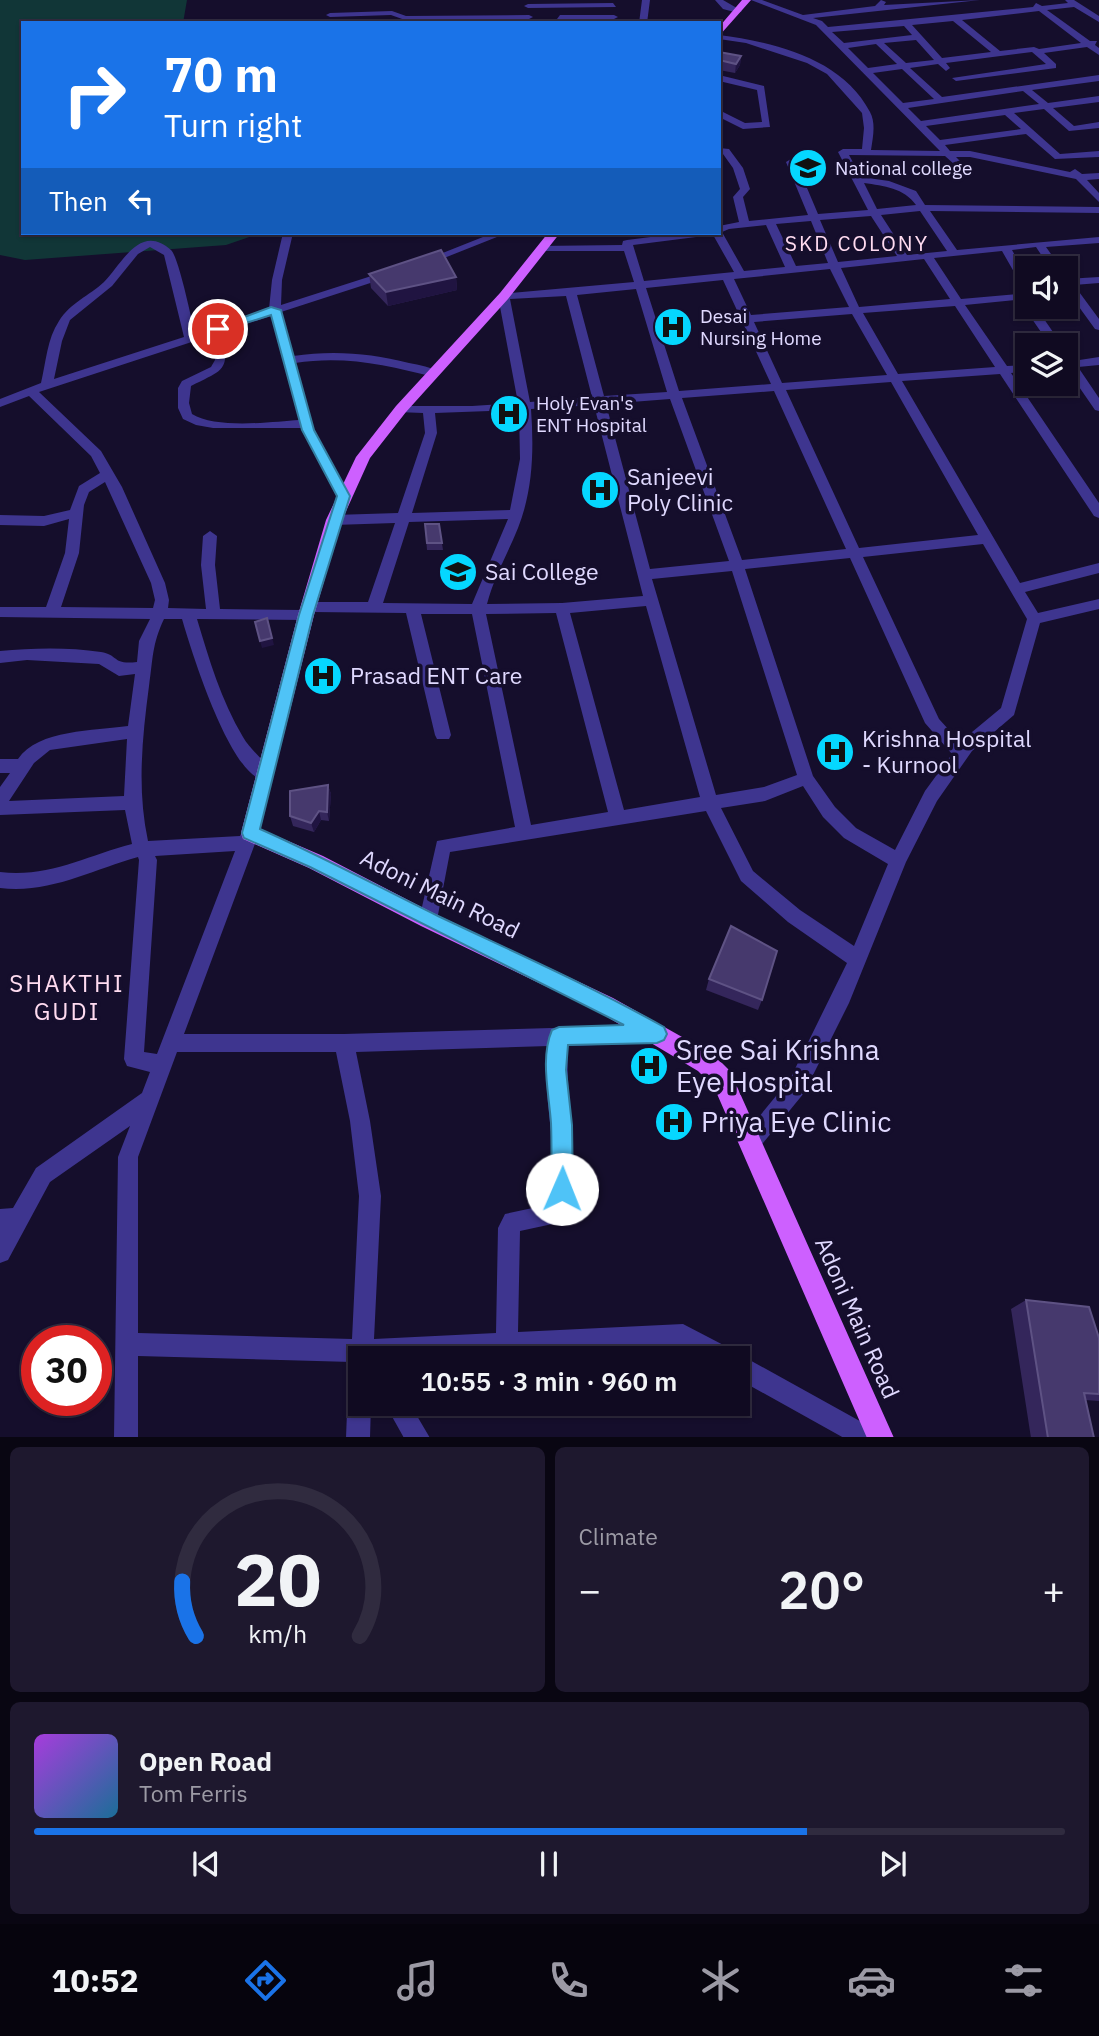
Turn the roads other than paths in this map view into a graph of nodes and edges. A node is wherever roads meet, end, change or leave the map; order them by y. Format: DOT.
graph roads {
  1 [pos="646,0"];
  2 [pos="719,0"];
  3 [pos="747,0"];
  4 [pos="755,0"];
  5 [pos="884,0"];
  6 [pos="976,0"];
  7 [pos="1029,0"];
  8 [pos="959,1"];
  9 [pos="1072,2"];
  10 [pos="528,3"];
  11 [pos="612,3"];
  12 [pos="558,6"];
  13 [pos="877,8"];
  14 [pos="1040,8"];
  15 [pos="738,11"];
  16 [pos="398,14"];
  17 [pos="330,15"];
  18 [pos="979,15"];
  19 [pos="480,17"];
  20 [pos="803,17"];
  21 [pos="955,18"];
  22 [pos="428,20"];
  23 [pos="456,20"];
  24 [pos="529,20"];
  25 [pos="561,20"];
  26 [pos="614,20"];
  27 [pos="1099,20"];
  28 [pos="643,21"];
  29 [pos="906,23"];
  30 [pos="826,30"];
  31 [pos="721,32"];
  32 [pos="721,35"];
  33 [pos="917,37"];
  34 [pos="878,42"];
  35 [pos="1094,43"];
  36 [pos="842,46"];
  37 [pos="1037,52"];
  38 [pos="1099,52"];
  39 [pos="998,54"];
  40 [pos="940,62"];
  41 [pos="905,66"];
  42 [pos="1053,66"];
  43 [pos="866,71"];
  44 [pos="721,78"];
  45 [pos="956,78"];
  46 [pos="1099,78"];
  47 [pos="1076,81"];
  48 [pos="1024,88"];
  49 [pos="976,95"];
  50 [pos="1099,99"];
  51 [pos="940,100"];
  52 [pos="901,106"];
  53 [pos="1046,106"];
  54 [pos="1007,111"];
  55 [pos="721,114"];
  56 [pos="919,124"];
  57 [pos="1099,125"];
  58 [pos="1072,129"];
  59 [pos="1028,131"];
  60 [pos="1081,136"];
  61 [pos="938,143"];
  62 [pos="1090,144"];
  63 [pos="723,149"];
  64 [pos="947,152"];
  65 [pos="1099,152"];
  66 [pos="866,153"];
  67 [pos="1058,157"];
  68 [pos="790,162"];
  69 [pos="964,170"];
  70 [pos="1099,176"];
  71 [pos="1080,177"];
  72 [pos="856,179"];
  73 [pos="1099,198"];
  74 [pos="921,208"];
  75 [pos="1099,209"];
  76 [pos="874,212"];
  77 [pos="814,218"];
  78 [pos="770,222"];
  79 [pos="745,225"];
  80 [pos="721,230"];
  81 [pos="288,235"];
  82 [pos="497,235"];
  83 [pos="552,235"];
  84 [pos="686,235"];
  85 [pos="719,235"];
  86 [pos="1099,240"];
  87 [pos="1039,244"];
  88 [pos="542,248"];
  89 [pos="628,248"];
  90 [pos="1006,248"];
  91 [pos="954,253"];
  92 [pos="927,256"];
  93 [pos="1048,256"];
  94 [pos="904,258"];
  95 [pos="1015,264"];
  96 [pos="834,265"];
  97 [pos="414,266"];
  98 [pos="401,270"];
  99 [pos="792,270"];
  100 [pos="734,276"];
  101 [pos="1099,280"];
  102 [pos="1078,281"];
  103 [pos="639,284"];
  104 [pos="570,292"];
  105 [pos="504,296"];
  106 [pos="1078,298"];
  107 [pos="1015,302"];
  108 [pos="958,303"];
  109 [pos="275,310"];
  110 [pos="856,311"];
  111 [pos="746,319"];
  112 [pos="1099,327"];
  113 [pos="218,329"];
  114 [pos="190,338"];
  115 [pos="289,360"];
  116 [pos="1099,361"];
  117 [pos="1078,362"];
  118 [pos="1015,368"];
  119 [pos="1003,369"];
  120 [pos="434,373"];
  121 [pos="893,378"];
  122 [pos="1078,378"];
  123 [pos="47,385"];
  124 [pos="776,387"];
  125 [pos="30,391"];
  126 [pos="674,394"];
  127 [pos="597,400"];
  128 [pos="0,402"];
  129 [pos="526,406"];
  130 [pos="1099,407"];
  131 [pos="401,409"];
  132 [pos="429,410"];
  133 [pos="306,424"];
  134 [pos="107,474"];
  135 [pos="343,496"];
  136 [pos="76,513"];
  137 [pos="1099,513"];
  138 [pos="516,514"];
  139 [pos="403,518"];
  140 [pos="0,520"];
  141 [pos="334,520"];
  142 [pos="210,536"];
  143 [pos="987,539"];
  144 [pos="853,553"];
  145 [pos="737,565"];
  146 [pos="1099,568"];
  147 [pos="644,575"];
  148 [pos="1016,589"];
  149 [pos="651,600"];
  150 [pos="1099,604"];
  151 [pos="374,607"];
  152 [pos="412,607"];
  153 [pos="562,608"];
  154 [pos="478,609"];
  155 [pos="307,611"];
  156 [pos="0,612"];
  157 [pos="52,612"];
  158 [pos="160,613"];
  159 [pos="188,614"];
  160 [pos="213,614"];
  161 [pos="1034,619"];
  162 [pos="0,657"];
  163 [pos="144,667"];
  164 [pos="134,732"];
  165 [pos="443,735"];
  166 [pos="961,753"];
  167 [pos="0,766"];
  168 [pos="22,766"];
  169 [pos="265,775"];
  170 [pos="806,778"];
  171 [pos="0,801"];
  172 [pos="710,802"];
  173 [pos="135,803"];
  174 [pos="0,808"];
  175 [pos="618,817"];
  176 [pos="524,832"];
  177 [pos="248,838"];
  178 [pos="141,849"];
  179 [pos="898,861"];
  180 [pos="0,880"];
  181 [pos="428,920"];
  182 [pos="857,959"];
  183 [pos="657,1034"];
  184 [pos="559,1036"];
  185 [pos="170,1043"];
  186 [pos="344,1043"];
  187 [pos="162,1065"];
  188 [pos="149,1100"];
  189 [pos="751,1142"];
  190 [pos="11,1219"];
  191 [pos="0,1252"];
  192 [pos="508,1343"];
  193 [pos="125,1344"];
  194 [pos="362,1346"];
  195 [pos="477,1346"];
  196 [pos="703,1346"];
  197 [pos="348,1353"];
  198 [pos="750,1373"];
  199 [pos="359,1416"];
  200 [pos="405,1416"];
  201 [pos="126,1437"];
  202 [pos="358,1437"];
  203 [pos="418,1437"];
  204 [pos="868,1437"];
  205 [pos="881,1437"];
  1 -- 28 [label="street"];
  2 -- 15 [label="street"];
  3 -- 15 [label="main road"];
  4 -- 20 [label="street"];
  5 -- 13 [label="street"];
  6 -- 8 [label="street"];
  7 -- 14 [label="street"];
  8 -- 13 [label="street"];
  8 -- 18 [label="street"];
  9 -- 14 [label="street"];
  9 -- 27 [label="street"];
  10 -- 12 [label="street"];
  10 -- 24 [label="street"];
  11 -- 12 [label="street"];
  11 -- 26 [label="street"];
  12 -- 25 [label="street"];
  13 -- 20 [label="street"];
  14 -- 18 [label="street"];
  14 -- 35 [label="street"];
  15 -- 31 [label="main road"];
  16 -- 17 [label="street"];
  16 -- 19 [label="street"];
  16 -- 22 [label="street"];
  18 -- 21 [label="street"];
  19 -- 23 [label="street"];
  19 -- 24 [label="street"];
  20 -- 30 [label="street"];
  21 -- 29 [label="street"];
  21 -- 39 [label="street"];
  22 -- 23 [label="street"];
  25 -- 26 [label="street"];
  29 -- 30 [label="street"];
  29 -- 33 [label="street"];
  30 -- 36 [label="street"];
  32 -- 66 [label="street"];
  33 -- 34 [label="street"];
  33 -- 40 [label="street"];
  34 -- 36 [label="street"];
  34 -- 41 [label="street"];
  35 -- 37 [label="street"];
  35 -- 38 [label="street"];
  36 -- 43 [label="street"];
  37 -- 39 [label="street"];
  37 -- 42 [label="street"];
  39 -- 40 [label="street"];
  40 -- 41 [label="street"];
  40 -- 45 [label="street"];
  41 -- 43 [label="street"];
  41 -- 51 [label="street"];
  42 -- 45 [label="street"];
  42 -- 47 [label="street"];
  43 -- 52 [label="street"];
  44 -- 55 [label="street"];
  45 -- 49 [label="street"];
  46 -- 47 [label="street"];
  47 -- 48 [label="street"];
  48 -- 49 [label="street"];
  48 -- 53 [label="street"];
  49 -- 51 [label="street"];
  50 -- 53 [label="street"];
  51 -- 52 [label="street"];
  52 -- 56 [label="street"];
  53 -- 54 [label="street"];
  53 -- 58 [label="street"];
  54 -- 56 [label="street"];
  54 -- 59 [label="street"];
  56 -- 61 [label="street"];
  57 -- 58 [label="street"];
  58 -- 60 [label="street"];
  59 -- 61 [label="street"];
  59 -- 67 [label="street"];
  61 -- 64 [label="street"];
  62 -- 65 [label="street"];
  63 -- 79 [label="street"];
  64 -- 66 [label="street"];
  64 -- 69 [label="street"];
  64 -- 71 [label="street"];
  65 -- 67 [label="street"];
  66 -- 72 [label="street"];
  67 -- 71 [label="street"];
  68 -- 77 [label="street"];
  70 -- 71 [label="street"];
  71 -- 73 [label="street"];
  72 -- 74 [label="street"];
  72 -- 76 [label="street"];
  74 -- 75 [label="street"];
  74 -- 76 [label="street"];
  74 -- 91 [label="street"];
  76 -- 77 [label="street"];
  76 -- 94 [label="street"];
  77 -- 78 [label="street"];
  77 -- 96 [label="street"];
  78 -- 79 [label="street"];
  78 -- 99 [label="street"];
  79 -- 80 [label="street"];
  81 -- 109 [label="street"];
  82 -- 97 [label="street"];
  83 -- 88 [label="main road"];
  84 -- 89 [label="street"];
  85 -- 100 [label="street"];
  86 -- 87 [label="street"];
  87 -- 90 [label="street"];
  87 -- 93 [label="street"];
  88 -- 89 [label="street"];
  88 -- 105 [label="main road"];
  89 -- 103 [label="street"];
  90 -- 91 [label="street"];
  90 -- 95 [label="street"];
  91 -- 92 [label="street"];
  92 -- 94 [label="street"];
  92 -- 108 [label="street"];
  94 -- 96 [label="street"];
  96 -- 99 [label="street"];
  96 -- 110 [label="street"];
  98 -- 109 [label="street"];
  99 -- 100 [label="street"];
  100 -- 103 [label="street"];
  100 -- 111 [label="street"];
  101 -- 102 [label="street"];
  103 -- 104 [label="street"];
  103 -- 126 [label="street"];
  104 -- 105 [label="street"];
  104 -- 127 [label="street"];
  105 -- 120 [label="main road"];
  105 -- 129 [label="street"];
  106 -- 112 [label="street"];
  107 -- 108 [label="street"];
  108 -- 110 [label="street"];
  108 -- 119 [label="street"];
  109 -- 113 [label="street"];
  109 -- 115 [label="street"];
  110 -- 111 [label="street"];
  110 -- 121 [label="street"];
  111 -- 124 [label="street"];
  113 -- 114 [label="street"];
  113 -- 133 [label="street"];
  114 -- 123 [label="street"];
  114 -- 123 [label="street"];
  115 -- 120 [label="street"];
  115 -- 133 [label="street"];
  116 -- 117 [label="street"];
  118 -- 119 [label="street"];
  119 -- 121 [label="street"];
  119 -- 137 [label="street"];
  120 -- 131 [label="main road"];
  121 -- 124 [label="street"];
  121 -- 143 [label="street"];
  122 -- 130 [label="street"];
  123 -- 125 [label="street"];
  124 -- 126 [label="street"];
  124 -- 144 [label="street"];
  125 -- 128 [label="street"];
  125 -- 134 [label="street"];
  126 -- 127 [label="street"];
  126 -- 145 [label="street"];
  127 -- 129 [label="street"];
  127 -- 147 [label="street"];
  129 -- 132 [label="street"];
  129 -- 138 [label="street"];
  131 -- 132 [label="street"];
  131 -- 135 [label="main road"];
  132 -- 139 [label="street"];
  133 -- 135 [label="street"];
  134 -- 136 [label="street"];
  134 -- 158 [label="street"];
  135 -- 141 [label="main road"];
  136 -- 140 [label="street"];
  136 -- 157 [label="street"];
  138 -- 139 [label="street"];
  138 -- 154 [label="street"];
  139 -- 141 [label="street"];
  139 -- 151 [label="street"];
  141 -- 155 [label="main road"];
  142 -- 160 [label="street"];
  143 -- 144 [label="street"];
  143 -- 148 [label="street"];
  144 -- 145 [label="street"];
  144 -- 166 [label="street"];
  145 -- 147 [label="street"];
  145 -- 170 [label="street"];
  146 -- 148 [label="street"];
  147 -- 149 [label="street"];
  148 -- 161 [label="street"];
  149 -- 153 [label="street"];
  149 -- 172 [label="street"];
  150 -- 161 [label="street"];
  151 -- 152 [label="street"];
  151 -- 155 [label="street"];
  152 -- 154 [label="street"];
  152 -- 165 [label="street"];
  153 -- 154 [label="street"];
  153 -- 175 [label="street"];
  154 -- 176 [label="street"];
  155 -- 160 [label="street"];
  155 -- 169 [label="main road"];
  156 -- 157 [label="street"];
  157 -- 158 [label="street"];
  158 -- 159 [label="street"];
  158 -- 163 [label="street"];
  159 -- 160 [label="street"];
  159 -- 169 [label="street"];
  161 -- 166 [label="street"];
  162 -- 163 [label="street"];
  163 -- 164 [label="street"];
  164 -- 168 [label="street"];
  164 -- 173 [label="street"];
  166 -- 179 [label="street"];
  167 -- 168 [label="street"];
  168 -- 171 [label="street"];
  169 -- 177 [label="main road"];
  170 -- 172 [label="street"];
  170 -- 179 [label="street"];
  172 -- 175 [label="street"];
  172 -- 182 [label="street"];
  173 -- 174 [label="street"];
  173 -- 178 [label="street"];
  175 -- 176 [label="street"];
  176 -- 181 [label="street"];
  177 -- 178 [label="street"];
  177 -- 181 [label="main road, Adoni Main Road"];
  177 -- 185 [label="street"];
  178 -- 180 [label="street"];
  178 -- 187 [label="street"];
  179 -- 182 [label="street"];
  181 -- 183 [label="main road, Adoni Main Road"];
  182 -- 189 [label="street"];
  183 -- 184 [label="street"];
  183 -- 189 [label="main road, Adoni Main Road"];
  184 -- 186 [label="street"];
  184 -- 192 [label="street"];
  185 -- 186 [label="street"];
  185 -- 187 [label="street"];
  186 -- 194 [label="street"];
  187 -- 188 [label="street"];
  188 -- 190 [label="street"];
  188 -- 193 [label="street"];
  189 -- 205 [label="main road, Adoni Main Road"];
  190 -- 191 [label="street"];
  192 -- 195 [label="street"];
  192 -- 196 [label="street"];
  193 -- 197 [label="street"];
  193 -- 201 [label="street"];
  198 -- 204 [label="street"];
  199 -- 202 [label="street"];
  200 -- 203 [label="street"];
}
